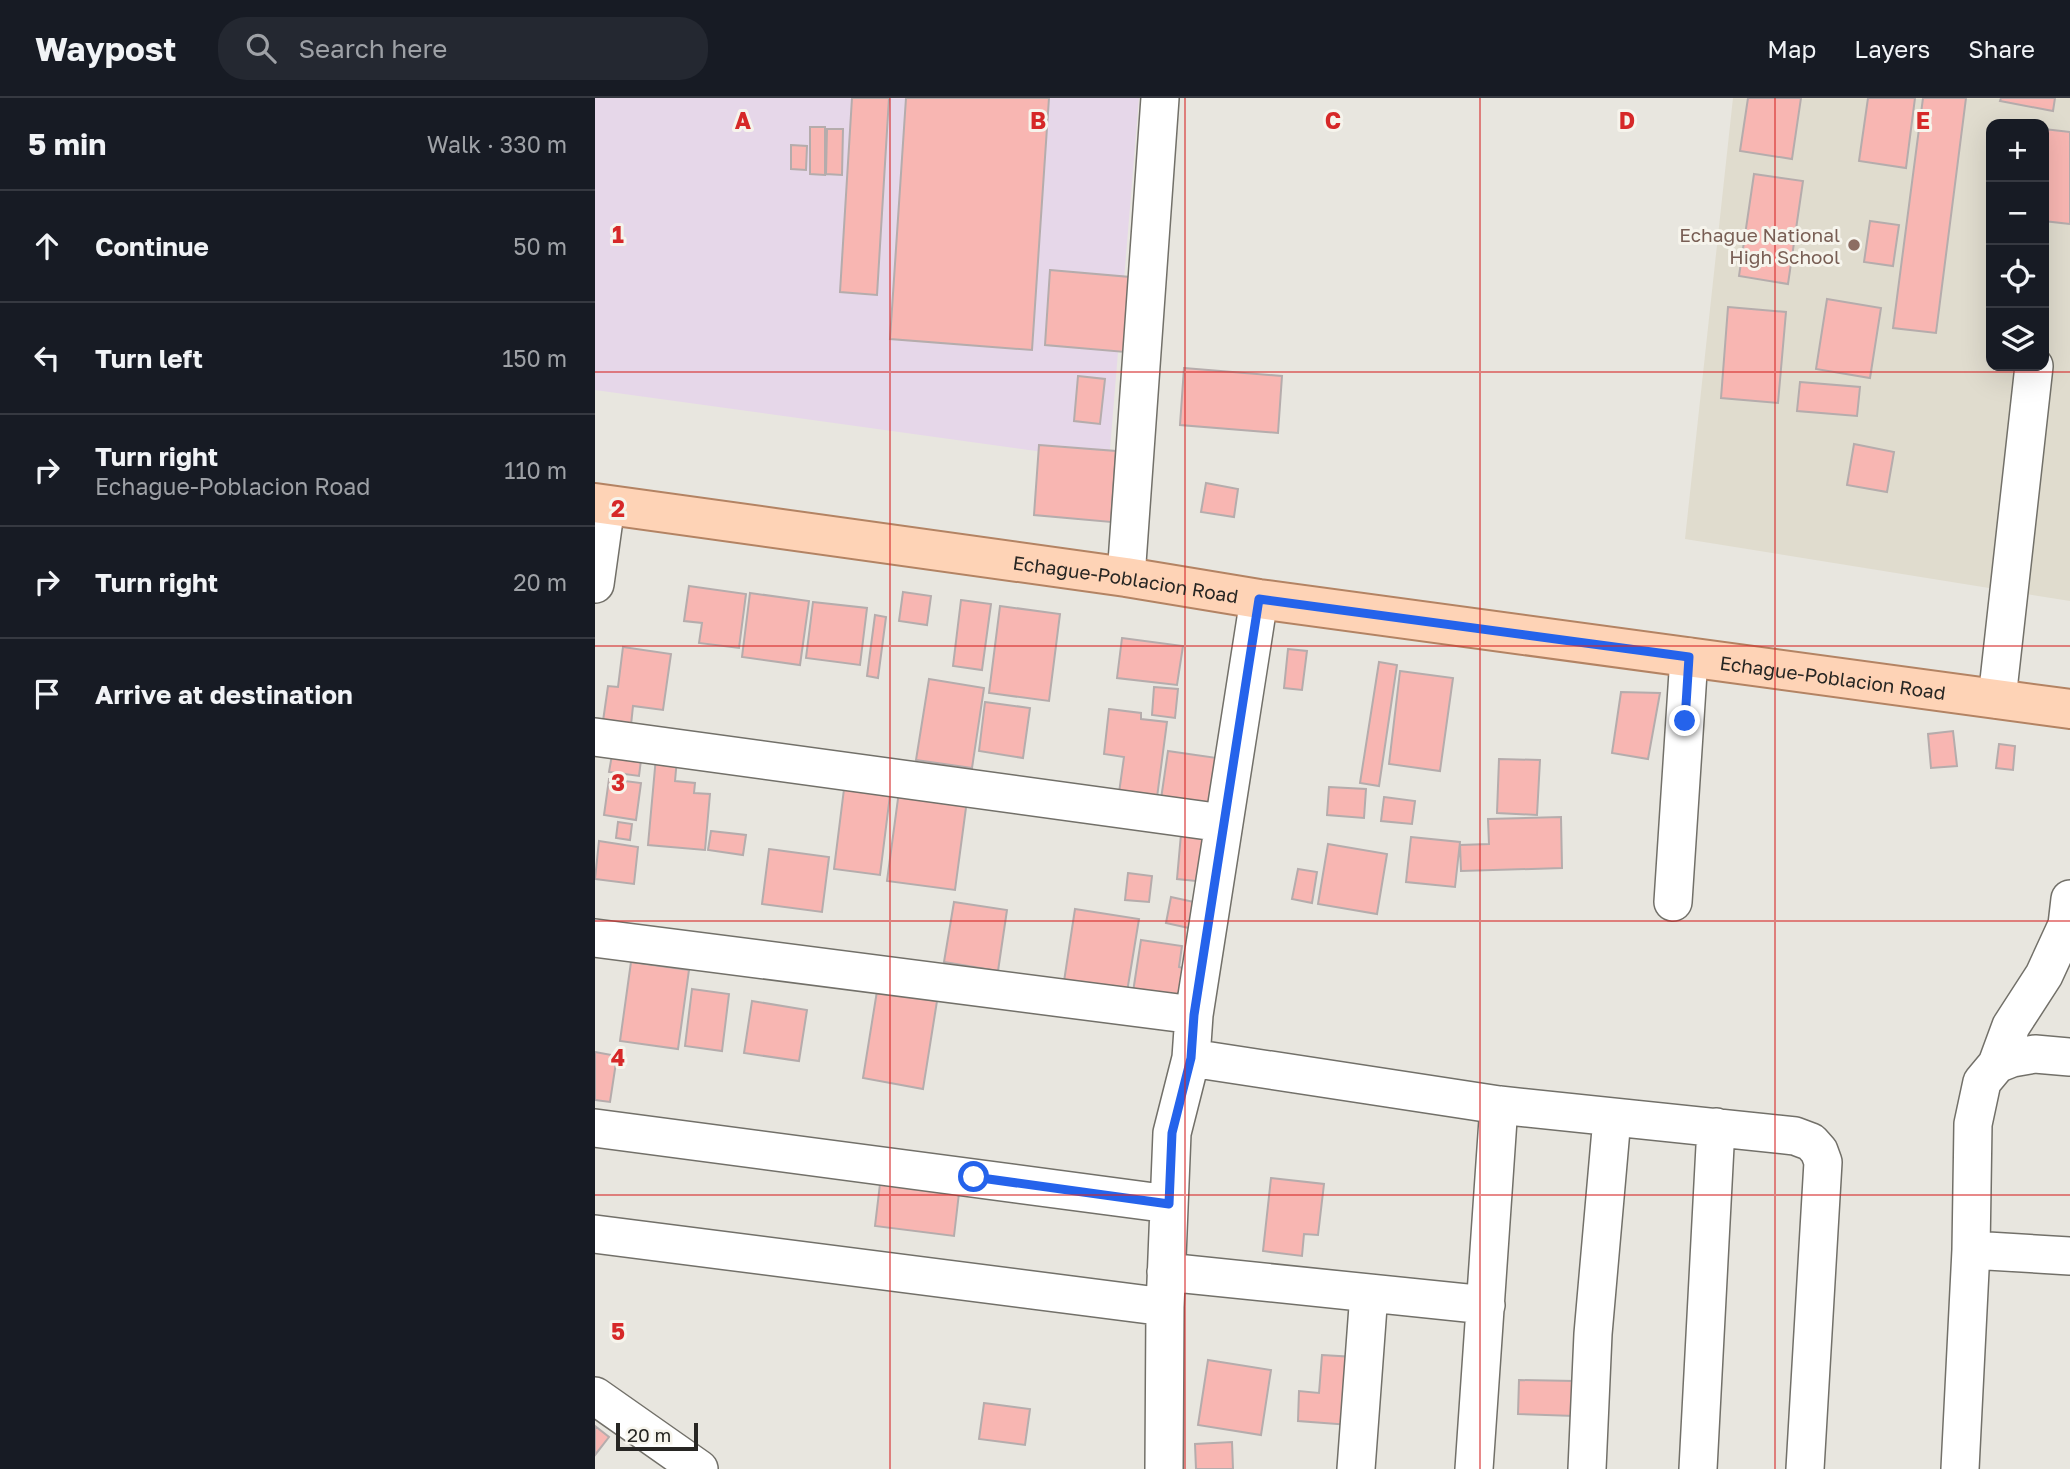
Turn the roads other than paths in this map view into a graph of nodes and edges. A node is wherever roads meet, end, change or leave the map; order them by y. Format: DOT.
graph roads {
  1 [pos="1160,98"];
  2 [pos="2033,371"];
  3 [pos="601,504"];
  4 [pos="1126,577"];
  5 [pos="595,584"];
  6 [pos="1259,599"];
  7 [pos="1689,657"];
  8 [pos="1997,699"];
  9 [pos="2070,709"];
  10 [pos="595,737"];
  11 [pos="1223,823"];
  12 [pos="2070,899"];
  13 [pos="1673,902"];
  14 [pos="595,938"];
  15 [pos="1194,1015"];
  16 [pos="2070,1057"];
  17 [pos="1191,1058"];
  18 [pos="1997,1064"];
  19 [pos="1499,1105"];
  20 [pos="1612,1118"];
  21 [pos="1716,1127"];
  22 [pos="595,1128"];
  23 [pos="1169,1204"];
  24 [pos="595,1234"];
  25 [pos="1971,1250"];
  26 [pos="2070,1256"];
  27 [pos="1165,1290"];
  28 [pos="1369,1293"];
  29 [pos="1486,1305"];
  30 [pos="595,1396"];
  31 [pos="699,1469"];
  32 [pos="1164,1469"];
  33 [pos="1356,1469"];
  34 [pos="1474,1469"];
  35 [pos="1587,1469"];
  36 [pos="1698,1469"];
  37 [pos="1805,1469"];
  38 [pos="1960,1469"];
  1 -- 4 [label="street"];
  2 -- 8 [label="street"];
  3 -- 4 [label="main road, Echague-Poblacion Road"];
  3 -- 5 [label="street"];
  4 -- 6 [label="main road, Echague-Poblacion Road"];
  6 -- 7 [label="main road, Echague-Poblacion Road"];
  6 -- 11 [label="street"];
  7 -- 8 [label="main road, Echague-Poblacion Road"];
  7 -- 13 [label="street"];
  8 -- 9 [label="main road, Echague-Poblacion Road"];
  10 -- 11 [label="street"];
  11 -- 15 [label="street"];
  12 -- 18 [label="street"];
  14 -- 15 [label="street"];
  15 -- 17 [label="street"];
  16 -- 18 [label="street"];
  17 -- 19 [label="street"];
  17 -- 23 [label="street"];
  18 -- 25 [label="street"];
  19 -- 20 [label="street"];
  19 -- 29 [label="street"];
  20 -- 21 [label="street"];
  20 -- 35 [label="street"];
  21 -- 36 [label="street"];
  21 -- 37 [label="street"];
  22 -- 23 [label="street"];
  23 -- 27 [label="street"];
  24 -- 27 [label="street"];
  25 -- 26 [label="street"];
  25 -- 38 [label="street"];
  27 -- 28 [label="street"];
  27 -- 32 [label="street"];
  28 -- 29 [label="street"];
  28 -- 33 [label="street"];
  29 -- 34 [label="street"];
  30 -- 31 [label="street"];
}
